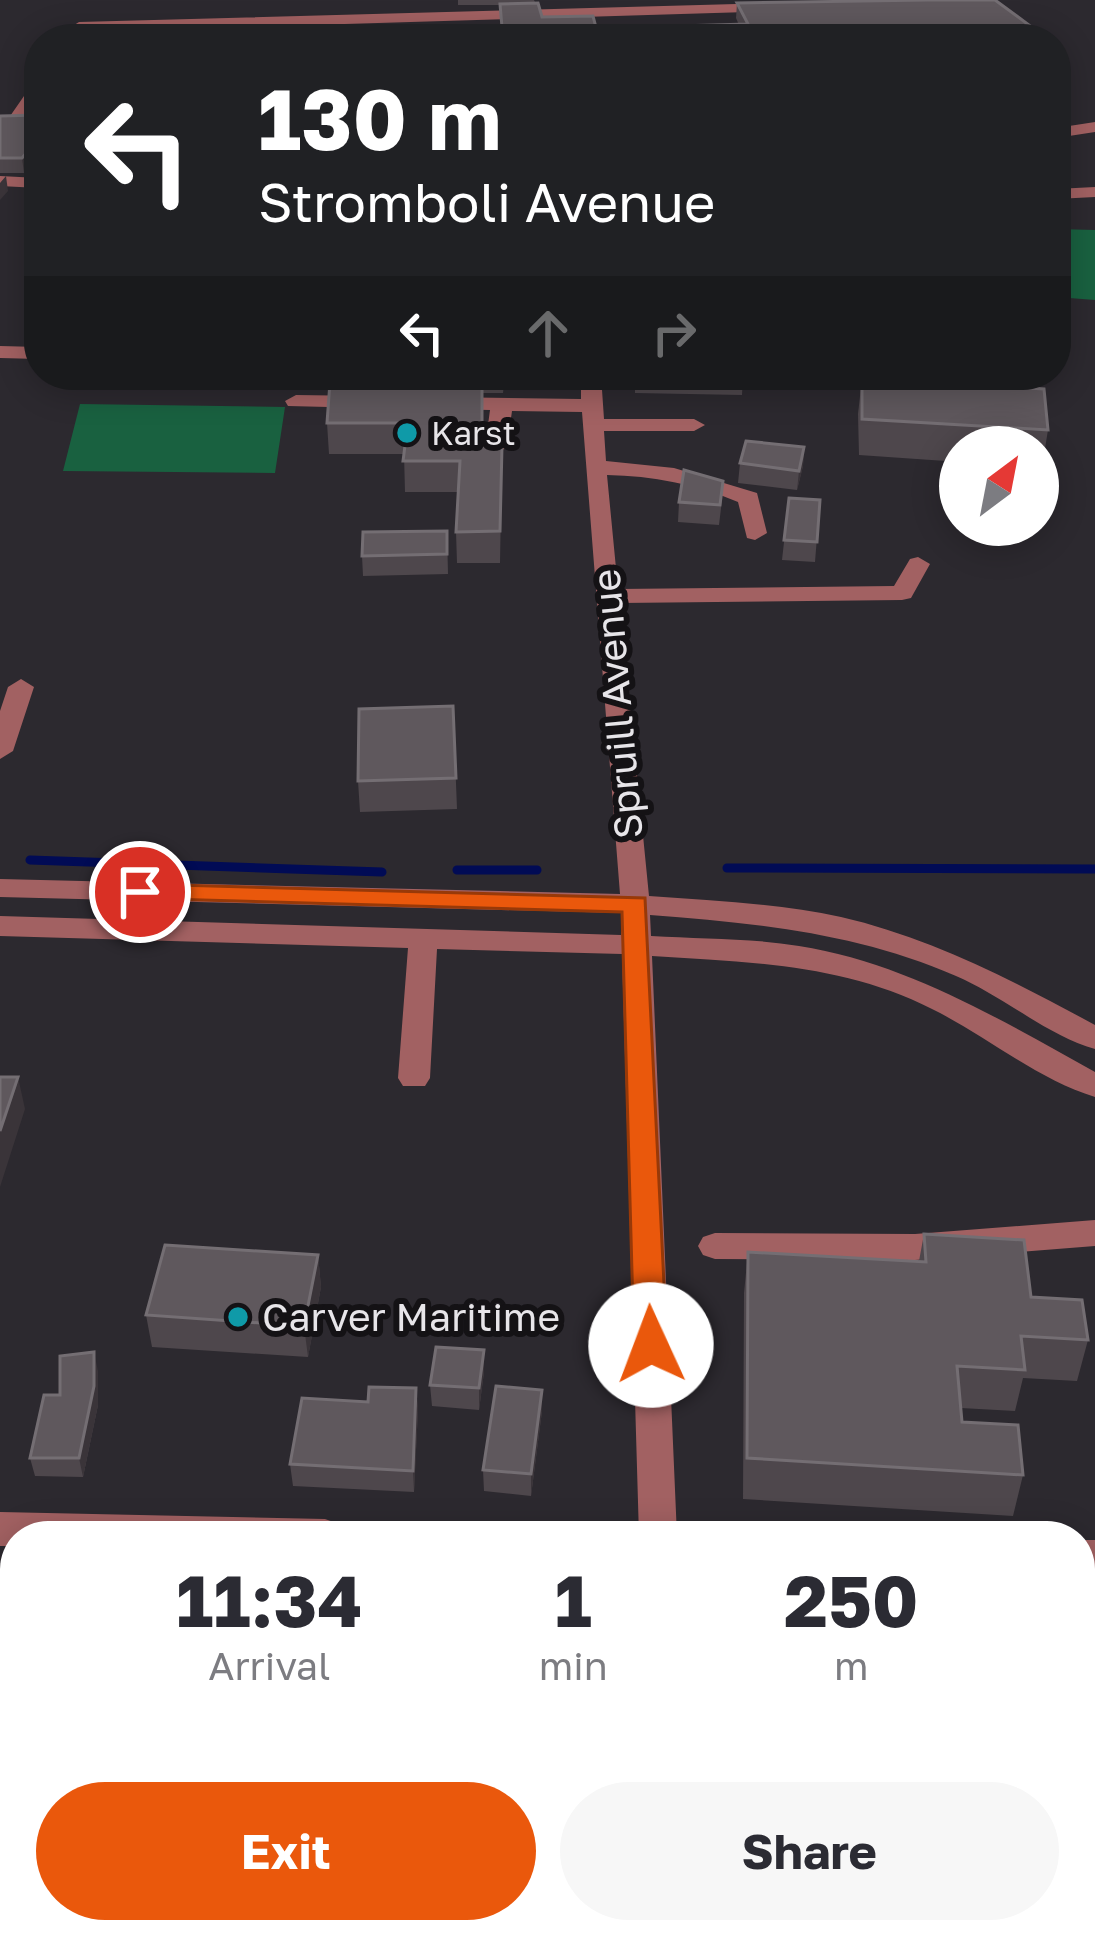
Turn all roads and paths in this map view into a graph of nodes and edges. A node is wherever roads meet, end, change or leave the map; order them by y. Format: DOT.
graph roads {
  1 [pos="806,7"];
  2 [pos="670,12"];
  3 [pos="197,24"];
  4 [pos="296,401"];
  5 [pos="591,402"];
  6 [pos="502,404"];
  7 [pos="694,425"];
  8 [pos="496,447"];
  9 [pos="595,468"];
  10 [pos="755,533"];
  11 [pos="919,564"];
  12 [pos="608,596"];
  13 [pos="21,687"];
  14 [pos="0,751"];
  15 [pos="0,888"];
  16 [pos="635,904"];
  17 [pos="0,926"];
  18 [pos="423,938"];
  19 [pos="635,945"];
  20 [pos="1095,1038"];
  21 [pos="414,1078"];
  22 [pos="1095,1086"];
  23 [pos="1095,1233"];
  24 [pos="715,1246"];
  25 [pos="657,1521"];
  1 -- 2 [label="street"];
  2 -- 3 [label="street"];
  4 -- 6 [label="street"];
  5 -- 6 [label="street"];
  5 -- 7 [label="street"];
  5 -- 9 [label="street, Spruill Avenue"];
  6 -- 8 [label="street"];
  9 -- 10 [label="street"];
  9 -- 12 [label="street, Spruill Avenue"];
  11 -- 12 [label="street"];
  12 -- 16 [label="street, Spruill Avenue"];
  13 -- 14 [label="street"];
  15 -- 16 [label="street"];
  16 -- 19 [label="street, Spruill Avenue"];
  16 -- 20 [label="street"];
  17 -- 18 [label="street"];
  18 -- 19 [label="street"];
  18 -- 21 [label="street"];
  19 -- 22 [label="street"];
  19 -- 25 [label="street, Spruill Avenue"];
  23 -- 24 [label="street"];
}
